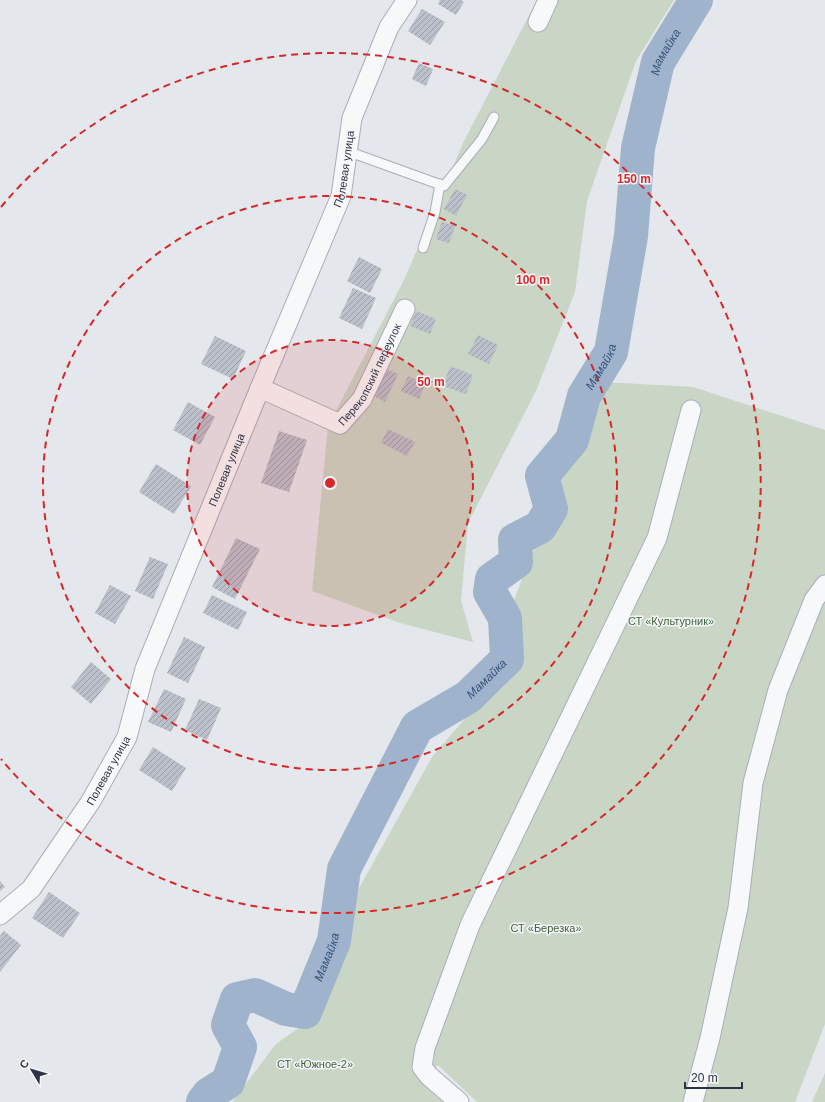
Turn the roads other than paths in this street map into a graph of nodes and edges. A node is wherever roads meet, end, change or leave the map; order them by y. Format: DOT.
graph roads {
  1 [pos="407,0"];
  2 [pos="548,0"];
  3 [pos="538,22"];
  4 [pos="494,117"];
  5 [pos="348,150"];
  6 [pos="440,184"];
  7 [pos="423,248"];
  8 [pos="405,309"];
  9 [pos="260,388"];
  10 [pos="691,410"];
  11 [pos="825,585"];
  12 [pos="0,916"];
  13 [pos="459,1102"];
  14 [pos="693,1102"];
  1 -- 5 [label="street, Полевая улица"];
  2 -- 3 [label="street"];
  4 -- 6 [label="lane"];
  5 -- 6 [label="lane"];
  5 -- 9 [label="street, Полевая улица"];
  6 -- 7 [label="lane"];
  8 -- 9 [label="street, Перекопский переулок"];
  9 -- 12 [label="street, Полевая улица"];
  10 -- 13 [label="street"];
  11 -- 14 [label="street"];
}
